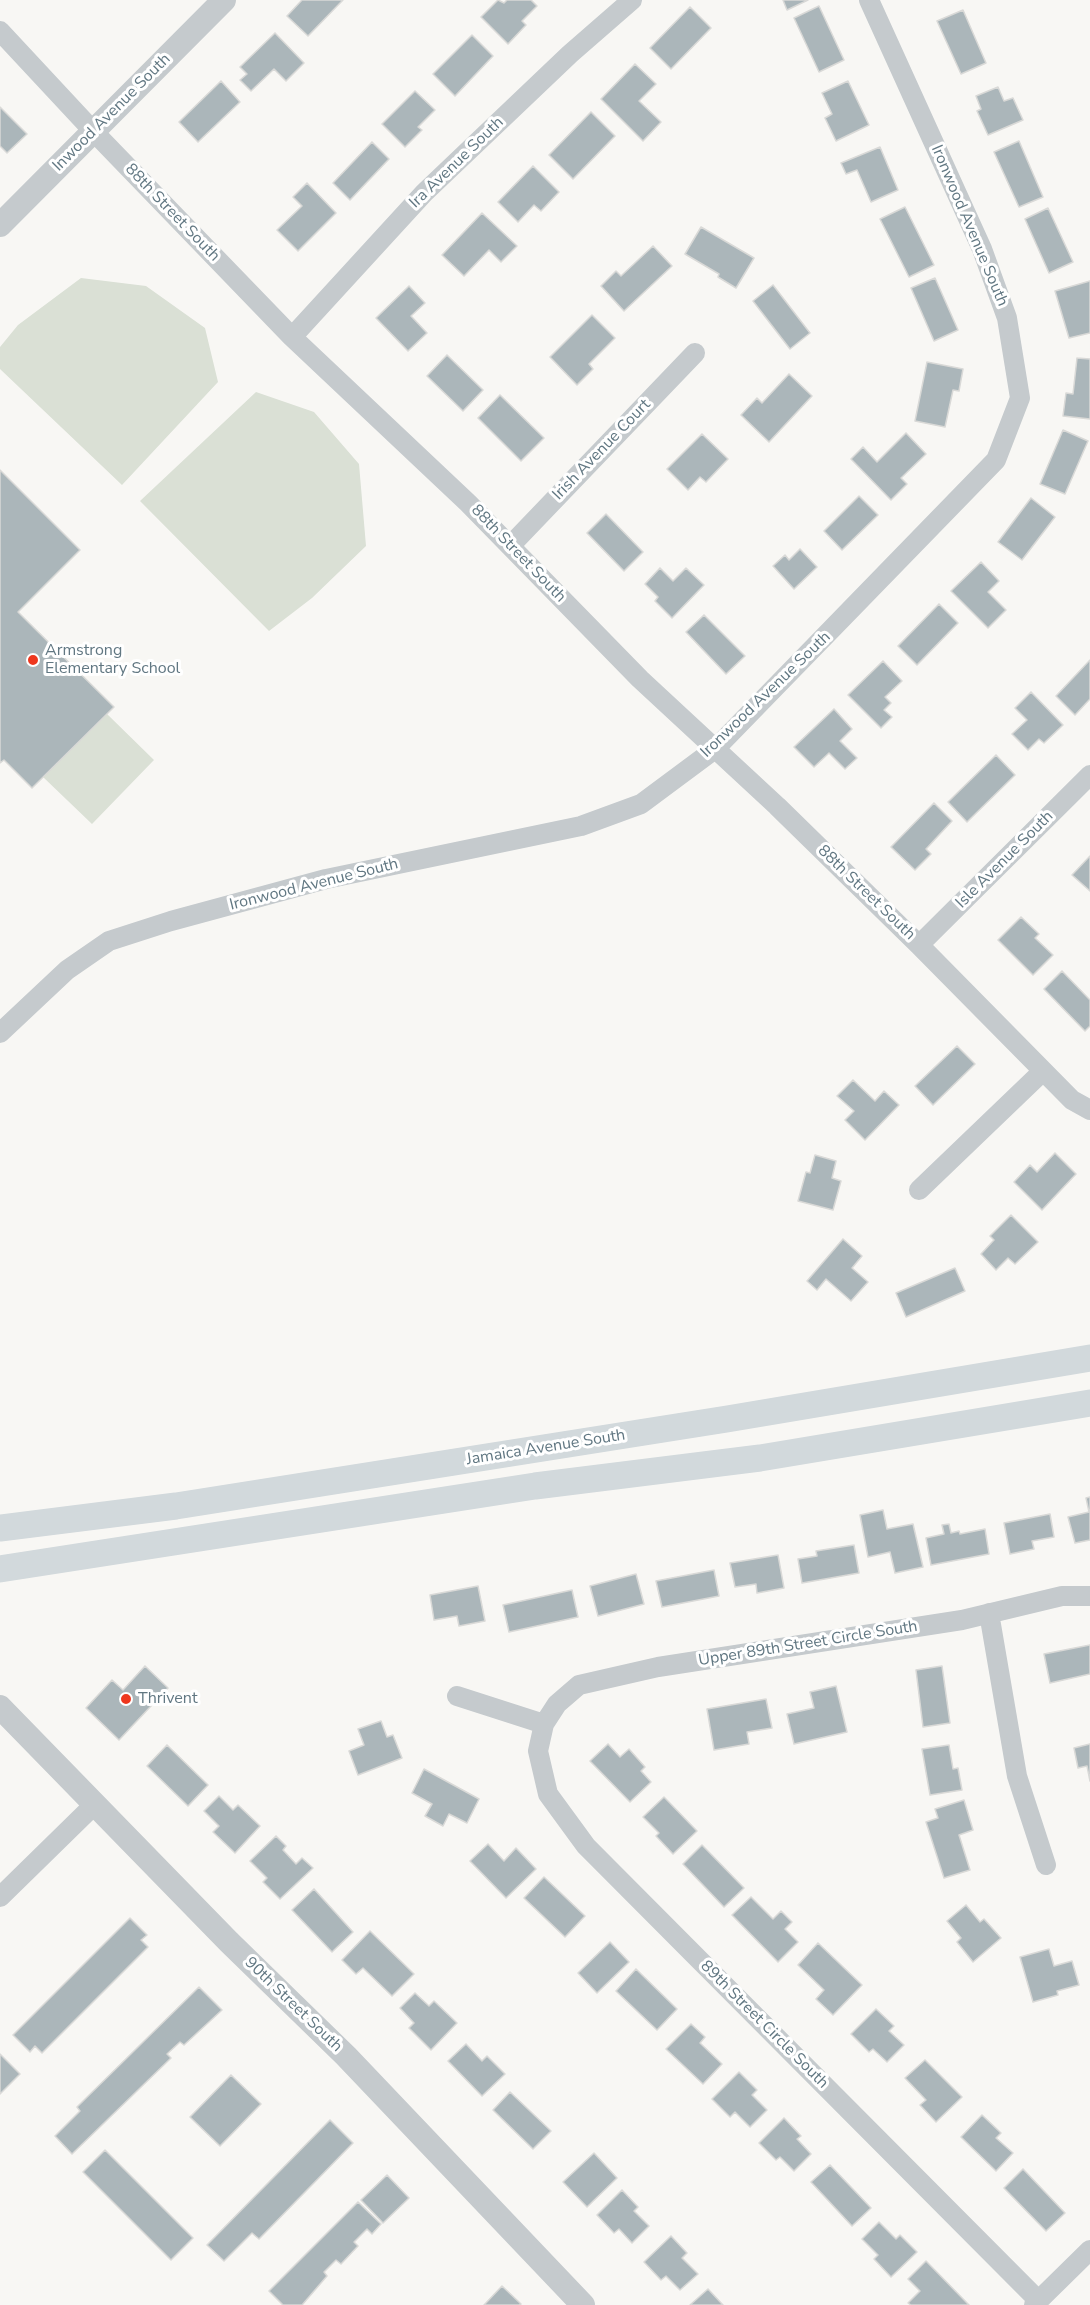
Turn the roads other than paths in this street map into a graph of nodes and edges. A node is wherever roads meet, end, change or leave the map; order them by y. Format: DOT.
graph roads {
  1 [pos="224,0"];
  2 [pos="632,0"];
  3 [pos="869,0"];
  4 [pos="0,31"];
  5 [pos="94,132"];
  6 [pos="0,225"];
  7 [pos="292,337"];
  8 [pos="695,353"];
  9 [pos="510,546"];
  10 [pos="715,749"];
  11 [pos="1090,775"];
  12 [pos="919,945"];
  13 [pos="0,1033"];
  14 [pos="1042,1071"];
  15 [pos="1090,1110"];
  16 [pos="919,1190"];
  17 [pos="1090,1358"];
  18 [pos="1090,1403"];
  19 [pos="0,1528"];
  20 [pos="0,1569"];
  21 [pos="1090,1596"];
  22 [pos="989,1613"];
  23 [pos="457,1696"];
  24 [pos="0,1707"];
  25 [pos="544,1724"];
  26 [pos="94,1805"];
  27 [pos="1046,1865"];
  28 [pos="0,1897"];
  29 [pos="1090,2250"];
  30 [pos="1036,2303"];
  31 [pos="583,2305"];
  1 -- 5 [label="street, Inwood Avenue South"];
  2 -- 7 [label="street, Ira Avenue South"];
  3 -- 10 [label="street, Ironwood Avenue South"];
  4 -- 5 [label="street, 88th Street South"];
  5 -- 6 [label="street, Inwood Avenue South"];
  5 -- 7 [label="street, 88th Street South"];
  7 -- 9 [label="street, 88th Street South"];
  8 -- 9 [label="street, Irish Avenue Court"];
  9 -- 10 [label="street, 88th Street South"];
  10 -- 12 [label="street, 88th Street South"];
  10 -- 13 [label="street, Ironwood Avenue South"];
  11 -- 12 [label="street, Isle Avenue South"];
  12 -- 14 [label="street, 88th Street South"];
  14 -- 15 [label="street, 88th Street South"];
  14 -- 16 [label="street"];
  17 -- 19 [label="main road, Jamaica Avenue South"];
  18 -- 20 [label="main road"];
  21 -- 22 [label="street, Upper 89th Street Circle South"];
  22 -- 25 [label="street, Upper 89th Street Circle South"];
  22 -- 27 [label="street"];
  23 -- 25 [label="street"];
  24 -- 26 [label="street, 90th Street South"];
  25 -- 30 [label="street, 89th Street Circle South"];
  26 -- 28 [label="street"];
  26 -- 31 [label="street, 90th Street South"];
  29 -- 30 [label="street"];
}
